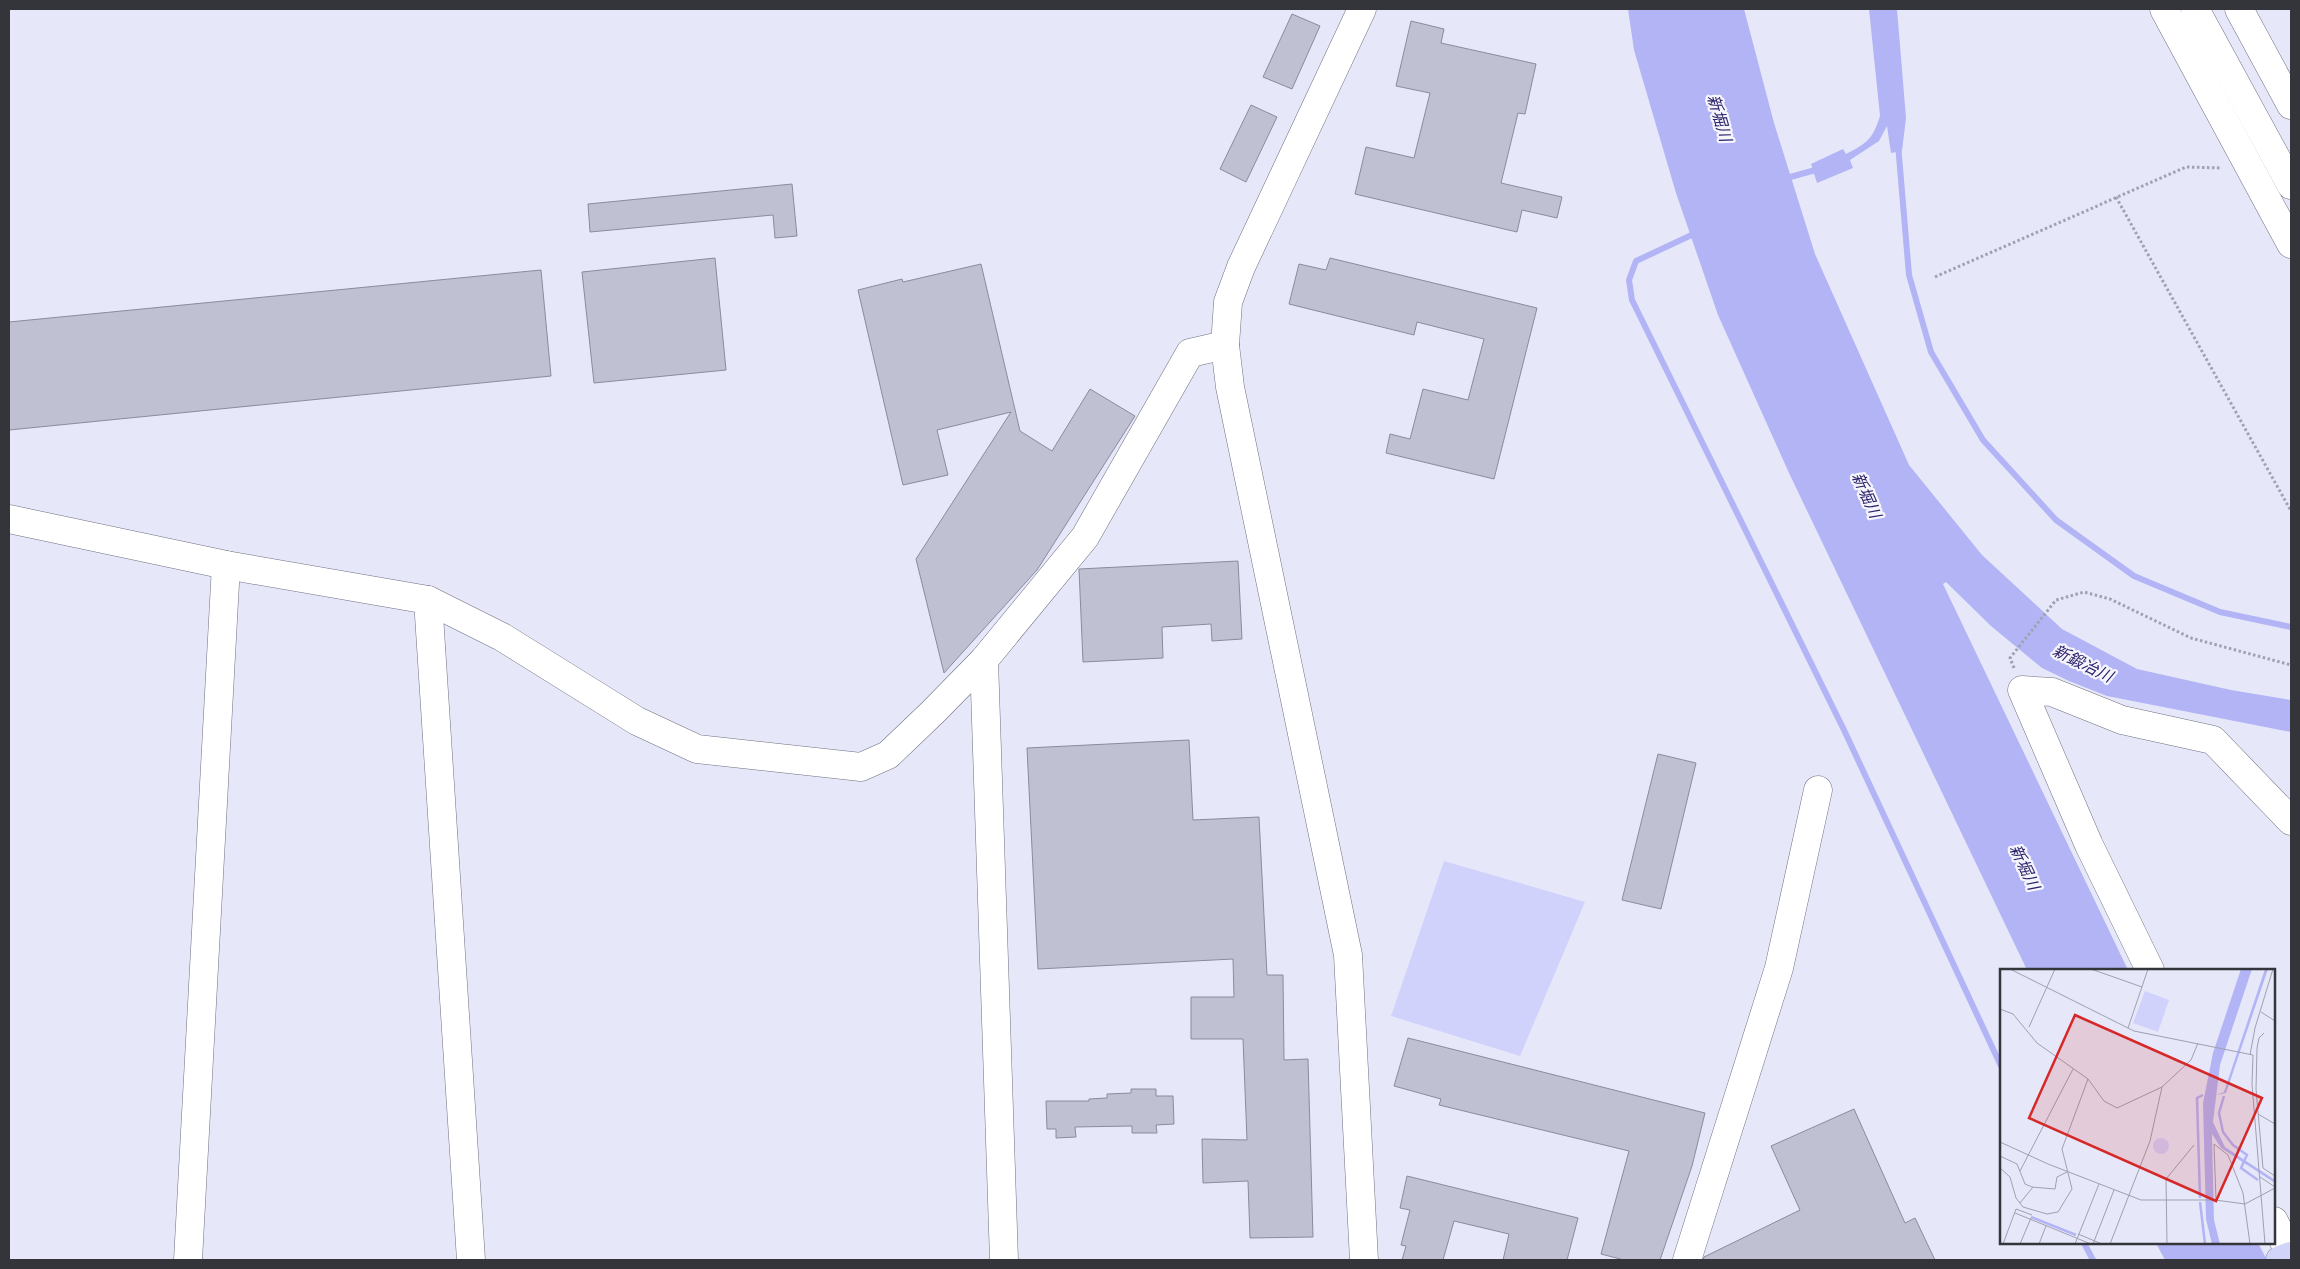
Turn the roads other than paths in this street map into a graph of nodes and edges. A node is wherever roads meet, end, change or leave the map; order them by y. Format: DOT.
graph roads {
  1 [pos="1362,9"];
  2 [pos="2164,9"];
  3 [pos="2195,9"];
  4 [pos="2238,9"];
  5 [pos="2291,105"];
  6 [pos="2250,169"];
  7 [pos="2289,177"];
  8 [pos="2291,244"];
  9 [pos="1225,345"];
  10 [pos="9,519"];
  11 [pos="226,565"];
  12 [pos="428,600"];
  13 [pos="984,660"];
  14 [pos="1818,790"];
  15 [pos="2291,821"];
  16 [pos="2150,969"];
  17 [pos="2275,1224"];
  18 [pos="2291,1256"];
  19 [pos="188,1260"];
  20 [pos="471,1260"];
  21 [pos="1004,1260"];
  22 [pos="1364,1260"];
  23 [pos="1687,1260"];
  24 [pos="2280,1260"];
  1 -- 9 [label="street"];
  2 -- 6 [label="street"];
  3 -- 7 [label="street"];
  4 -- 5 [label="street"];
  6 -- 7 [label="street"];
  6 -- 8 [label="street"];
  9 -- 13 [label="street"];
  9 -- 22 [label="street"];
  10 -- 11 [label="street"];
  11 -- 12 [label="street"];
  11 -- 19 [label="street"];
  12 -- 13 [label="street"];
  12 -- 20 [label="street"];
  13 -- 21 [label="street"];
  14 -- 23 [label="street"];
  15 -- 16 [label="street"];
  17 -- 18 [label="street"];
  18 -- 24 [label="main road"];
}
